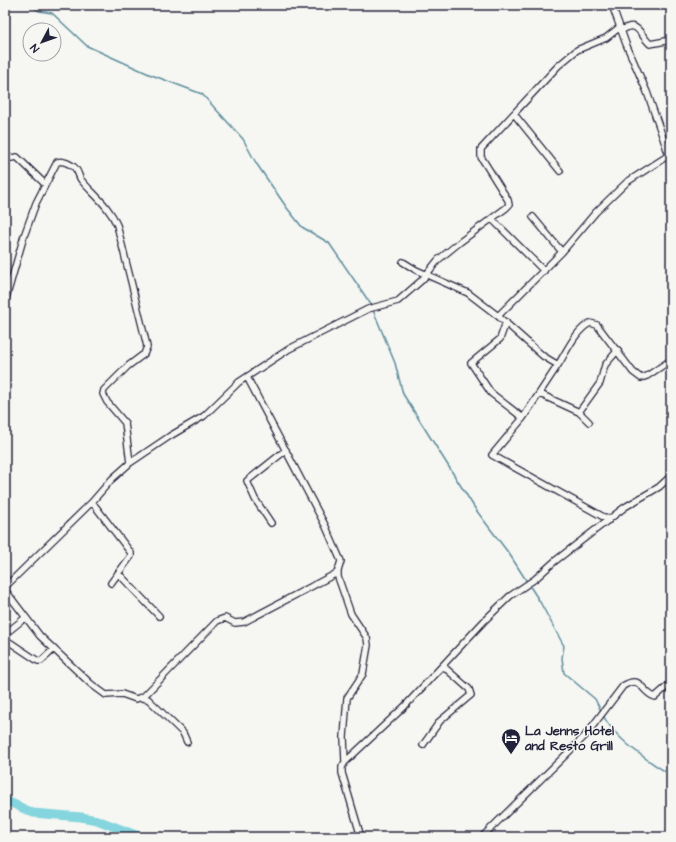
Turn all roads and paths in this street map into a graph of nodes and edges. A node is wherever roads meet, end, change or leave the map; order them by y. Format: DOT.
graph roads {
  1 [pos="612,5"];
  2 [pos="621,29"];
  3 [pos="671,40"];
  4 [pos="514,114"];
  5 [pos="670,158"];
  6 [pos="5,159"];
  7 [pos="560,171"];
  8 [pos="45,184"];
  9 [pos="533,217"];
  10 [pos="492,219"];
  11 [pos="562,252"];
  12 [pos="403,262"];
  13 [pos="544,271"];
  14 [pos="426,274"];
  15 [pos="5,302"];
  16 [pos="498,316"];
  17 [pos="506,322"];
  18 [pos="618,350"];
  19 [pos="671,360"];
  20 [pos="558,365"];
  21 [pos="247,376"];
  22 [pos="540,394"];
  23 [pos="579,412"];
  24 [pos="523,418"];
  25 [pos="589,422"];
  26 [pos="286,450"];
  27 [pos="130,463"];
  28 [pos="671,476"];
  29 [pos="92,502"];
  30 [pos="609,520"];
  31 [pos="270,523"];
  32 [pos="118,572"];
  33 [pos="337,573"];
  34 [pos="111,583"];
  35 [pos="5,587"];
  36 [pos="5,590"];
  37 [pos="160,616"];
  38 [pos="25,618"];
  39 [pos="5,634"];
  40 [pos="5,639"];
  41 [pos="54,649"];
  42 [pos="443,666"];
  43 [pos="671,683"];
  44 [pos="142,698"];
  45 [pos="187,742"];
  46 [pos="423,745"];
  47 [pos="346,762"];
  48 [pos="361,837"];
  49 [pos="482,837"];
  1 -- 2 [label="street"];
  2 -- 3 [label="street"];
  2 -- 4 [label="street"];
  2 -- 5 [label="street"];
  4 -- 7 [label="street"];
  4 -- 10 [label="street"];
  5 -- 11 [label="street"];
  6 -- 8 [label="street"];
  8 -- 15 [label="street"];
  8 -- 27 [label="street"];
  9 -- 11 [label="street"];
  10 -- 13 [label="street"];
  10 -- 14 [label="street"];
  11 -- 13 [label="street"];
  12 -- 14 [label="street"];
  13 -- 16 [label="street"];
  14 -- 16 [label="street"];
  14 -- 21 [label="street"];
  16 -- 17 [label="street"];
  17 -- 20 [label="street"];
  17 -- 24 [label="street"];
  18 -- 19 [label="street"];
  18 -- 20 [label="street"];
  18 -- 23 [label="street"];
  20 -- 22 [label="street"];
  21 -- 26 [label="street"];
  21 -- 27 [label="street"];
  22 -- 23 [label="street"];
  22 -- 24 [label="street"];
  23 -- 25 [label="street"];
  24 -- 30 [label="street"];
  26 -- 31 [label="street"];
  26 -- 33 [label="street"];
  27 -- 29 [label="street"];
  28 -- 30 [label="street"];
  29 -- 32 [label="street"];
  29 -- 35 [label="street"];
  30 -- 42 [label="street"];
  32 -- 34 [label="street"];
  32 -- 37 [label="street"];
  33 -- 44 [label="street"];
  33 -- 47 [label="street"];
  36 -- 38 [label="street"];
  38 -- 39 [label="street"];
  38 -- 41 [label="street"];
  40 -- 41 [label="street"];
  41 -- 44 [label="street"];
  42 -- 46 [label="street"];
  42 -- 47 [label="street"];
  43 -- 49 [label="street"];
  44 -- 45 [label="street"];
  47 -- 48 [label="street"];
}
